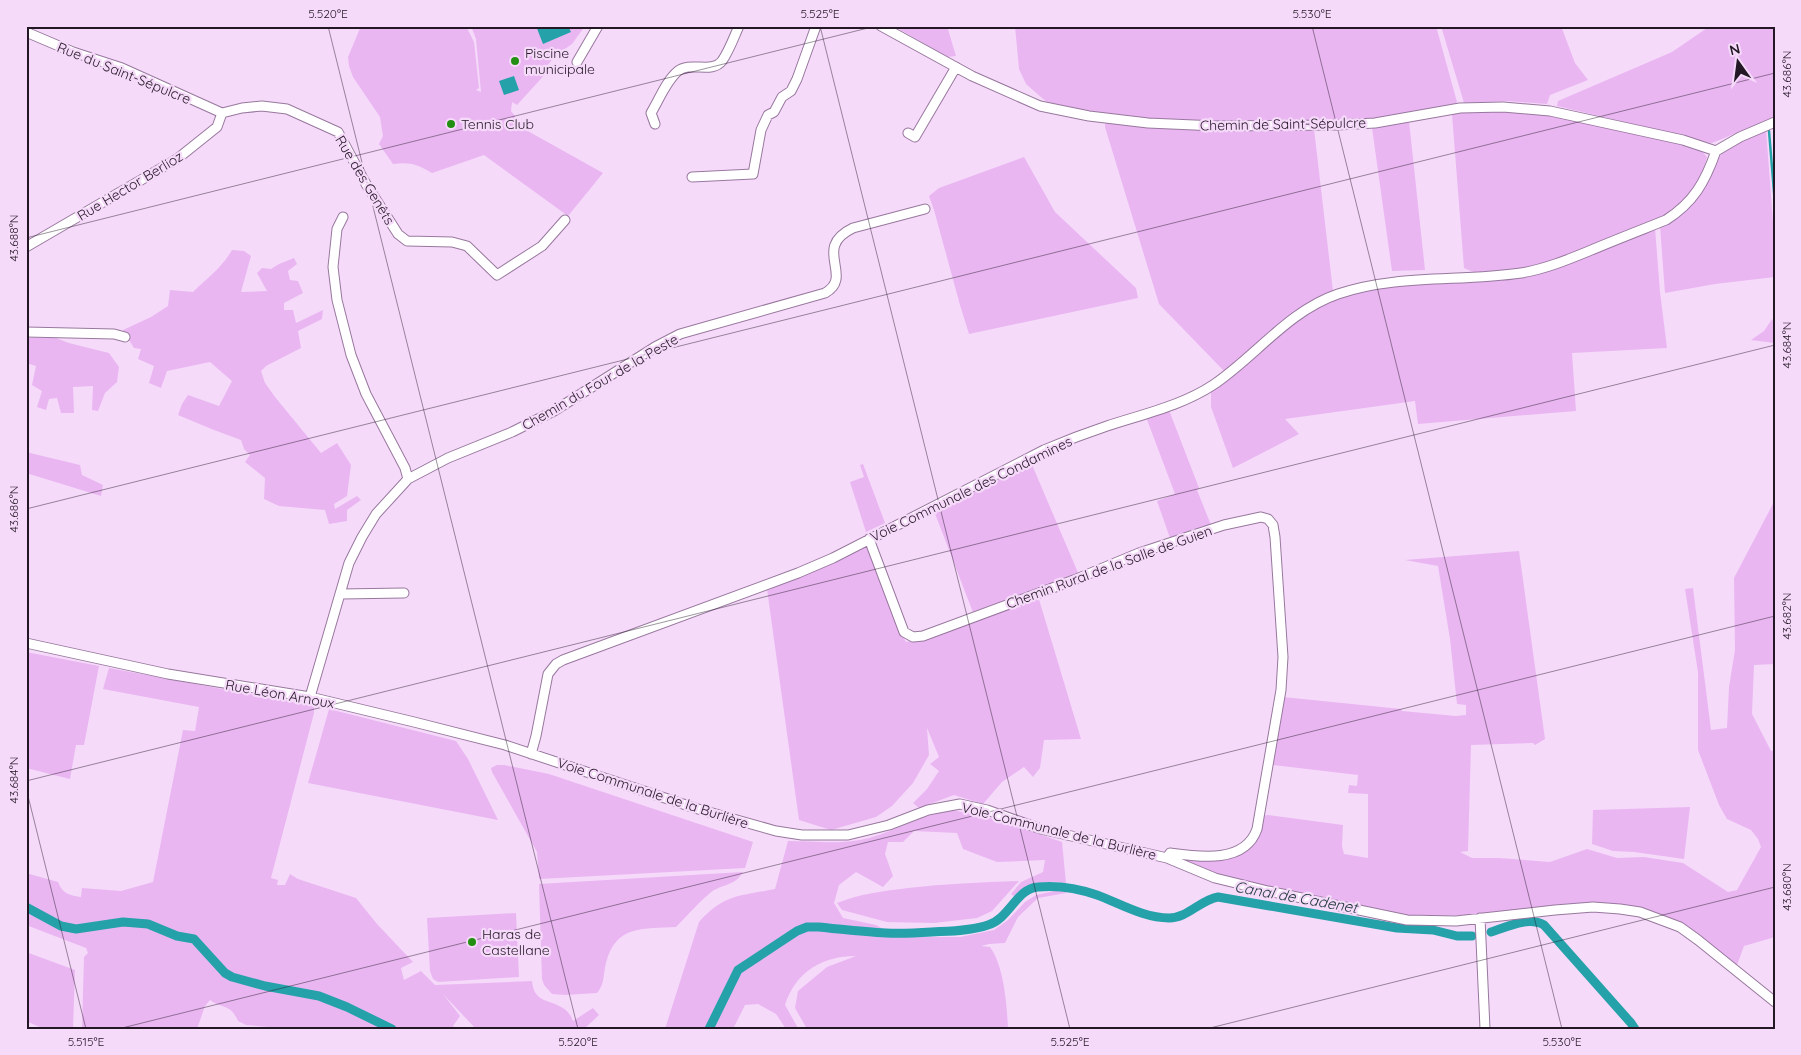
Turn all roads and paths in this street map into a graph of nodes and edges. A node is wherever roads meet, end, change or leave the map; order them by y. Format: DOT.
graph roads {
  1 [pos="598,26"];
  2 [pos="739,26"];
  3 [pos="816,26"];
  4 [pos="880,26"];
  5 [pos="26,32"];
  6 [pos="577,62"];
  7 [pos="956,67"];
  8 [pos="222,113"];
  9 [pos="1775,122"];
  10 [pos="655,124"];
  11 [pos="908,134"];
  12 [pos="1716,151"];
  13 [pos="692,177"];
  14 [pos="924,209"];
  15 [pos="343,217"];
  16 [pos="565,220"];
  17 [pos="26,247"];
  18 [pos="26,332"];
  19 [pos="125,337"];
  20 [pos="408,479"];
  21 [pos="869,539"];
  22 [pos="404,593"];
  23 [pos="341,594"];
  24 [pos="26,643"];
  25 [pos="310,697"];
  26 [pos="531,754"];
  27 [pos="1167,858"];
  28 [pos="1480,918"];
  29 [pos="1775,1002"];
  30 [pos="1485,1029"];
  1 -- 6 [label="street"];
  2 -- 10 [label="street"];
  3 -- 13 [label="street"];
  4 -- 7 [label="street, Chemin de Saint-Sépulcre"];
  5 -- 8 [label="street, Rue du Saint-Sépulcre"];
  7 -- 11 [label="street"];
  7 -- 12 [label="street, Chemin de Saint-Sépulcre"];
  8 -- 16 [label="street, Rue des Genêts"];
  8 -- 17 [label="street, Rue Hector Berlioz"];
  9 -- 12 [label="street"];
  12 -- 21 [label="street, Voie Communale des Condamines"];
  14 -- 20 [label="street, Chemin du Four de la Peste"];
  15 -- 20 [label="street"];
  18 -- 19 [label="street"];
  20 -- 23 [label="street, Chemin du Four de la Peste"];
  21 -- 26 [label="street, Voie Communale des Condamines"];
  21 -- 27 [label="street, Chemin Rural de la Salle de Guien"];
  22 -- 23 [label="street"];
  23 -- 25 [label="street, Chemin du Four de la Peste"];
  24 -- 25 [label="street, Rue Léon Arnoux"];
  25 -- 26 [label="street, Rue Léon Arnoux"];
  26 -- 27 [label="street, Voie Communale de la Burlière"];
  27 -- 28 [label="street, Voie Communale de la Burlière"];
  28 -- 29 [label="street, Voie Communale de la Burlière"];
  28 -- 30 [label="street"];
}
